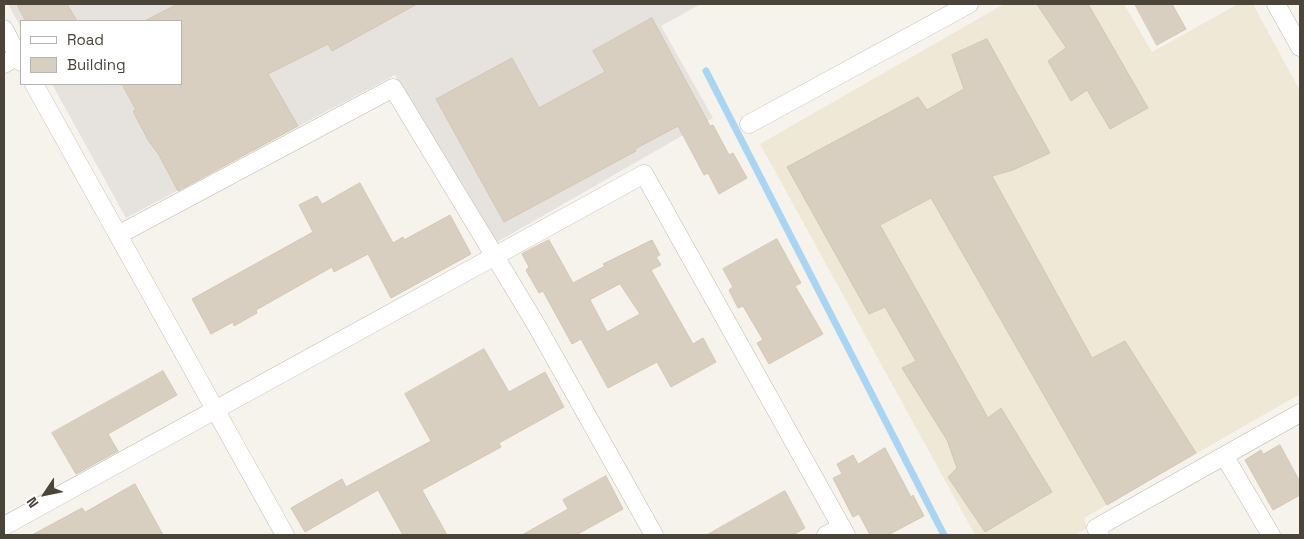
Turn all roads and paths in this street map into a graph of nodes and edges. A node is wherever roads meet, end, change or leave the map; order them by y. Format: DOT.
graph roads {
  1 [pos="969,4"];
  2 [pos="1276,4"];
  3 [pos="4,29"];
  4 [pos="1300,47"];
  5 [pos="14,60"];
  6 [pos="35,85"];
  7 [pos="749,124"];
  8 [pos="118,235"];
  9 [pos="496,256"];
  10 [pos="215,410"];
  11 [pos="1300,413"];
  12 [pos="1225,457"];
  13 [pos="4,526"];
  14 [pos="838,532"];
  15 [pos="285,535"];
  16 [pos="654,535"];
  17 [pos="1100,535"];
  18 [pos="1271,535"];
  1 -- 7 [label="street"];
  2 -- 4 [label="street"];
  3 -- 5 [label="street"];
  6 -- 8 [label="street"];
  8 -- 9 [label="street"];
  8 -- 10 [label="street"];
  9 -- 10 [label="street"];
  9 -- 14 [label="street"];
  9 -- 16 [label="street"];
  10 -- 13 [label="street"];
  10 -- 15 [label="street"];
  11 -- 12 [label="street"];
  12 -- 17 [label="street"];
  12 -- 18 [label="street"];
}
